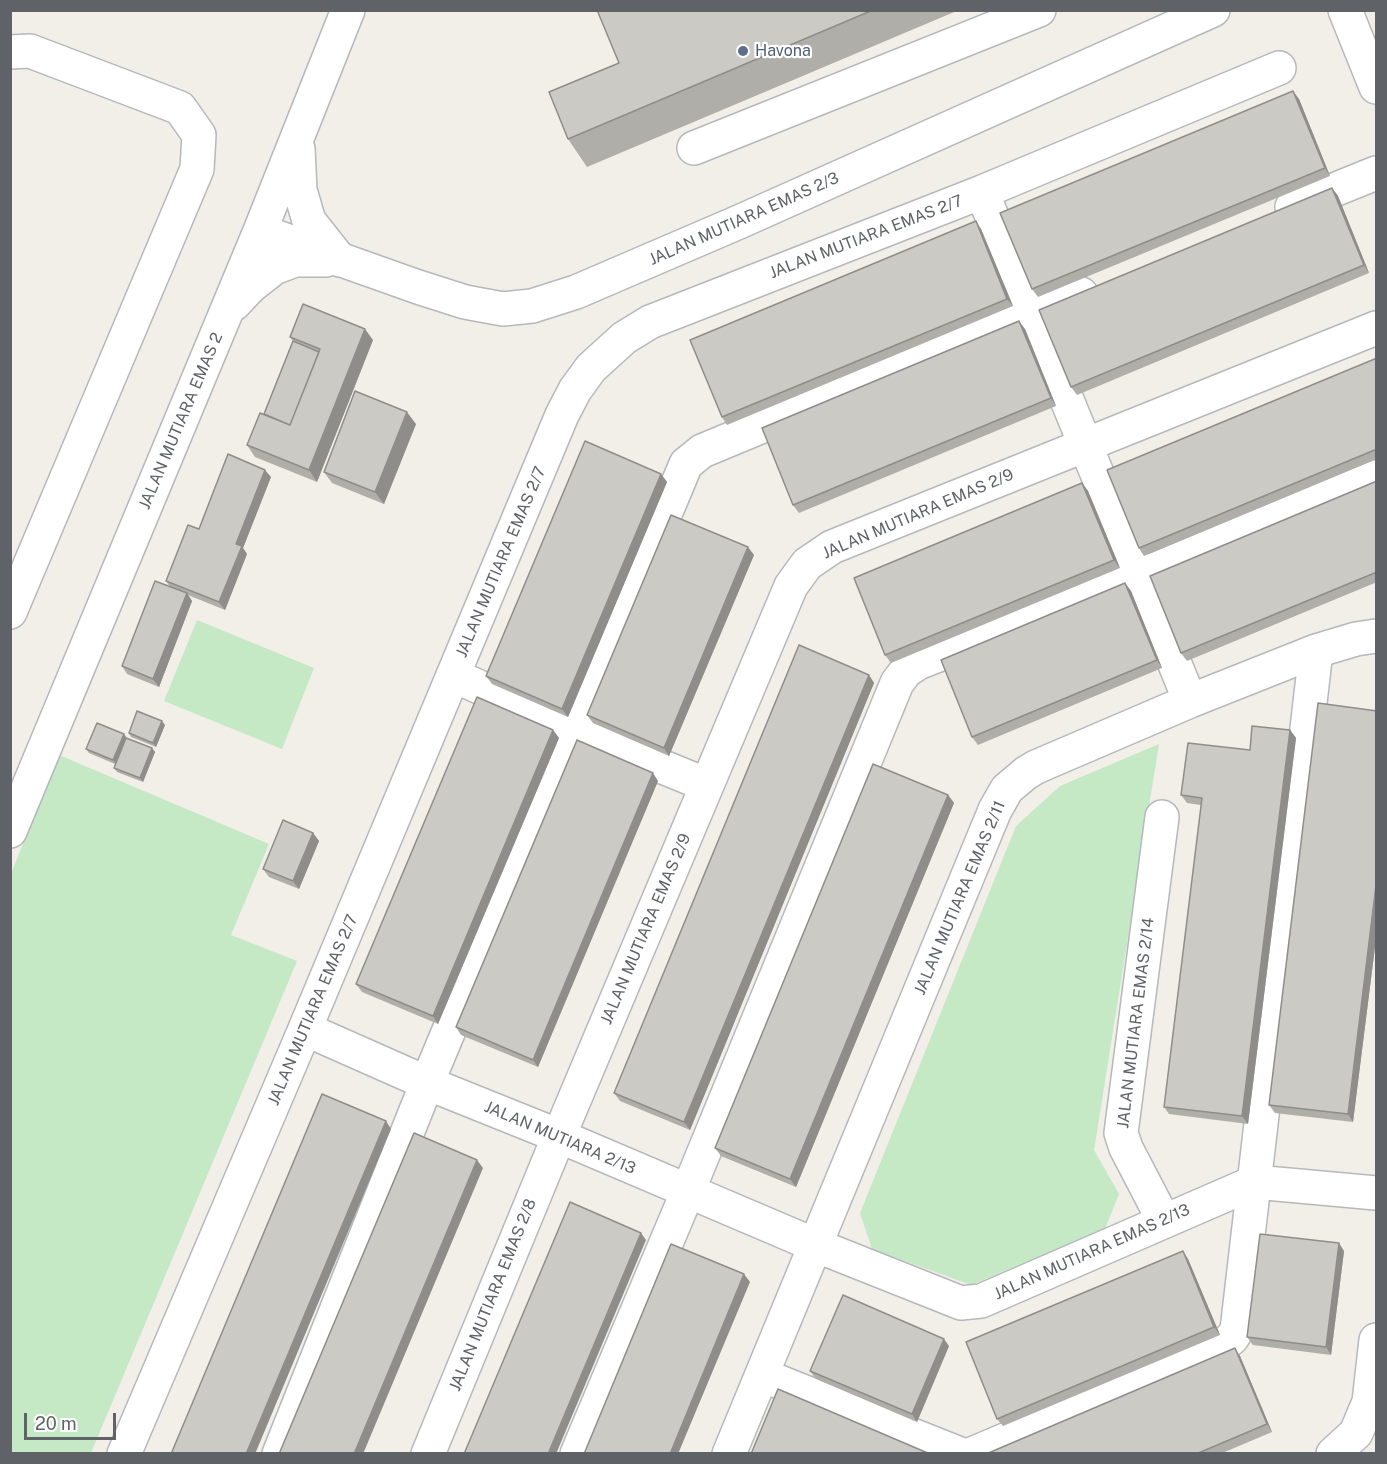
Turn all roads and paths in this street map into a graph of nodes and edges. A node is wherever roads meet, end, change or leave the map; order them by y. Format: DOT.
graph roads {
  1 [pos="348,10"];
  2 [pos="1039,10"];
  3 [pos="1213,10"];
  4 [pos="1345,10"];
  5 [pos="10,52"];
  6 [pos="1279,68"];
  7 [pos="1377,87"];
  8 [pos="300,132"];
  9 [pos="694,148"];
  10 [pos="1377,173"];
  11 [pos="982,192"];
  12 [pos="1266,218"];
  13 [pos="260,231"];
  14 [pos="340,260"];
  15 [pos="1110,282"];
  16 [pos="226,312"];
  17 [pos="1032,314"];
  18 [pos="1377,328"];
  19 [pos="1085,444"];
  20 [pos="1377,477"];
  21 [pos="1139,576"];
  22 [pos="10,612"];
  23 [pos="1377,636"];
  24 [pos="1316,651"];
  25 [pos="453,675"];
  26 [pos="1190,701"];
  27 [pos="575,731"];
  28 [pos="706,785"];
  29 [pos="29,788"];
  30 [pos="1162,817"];
  31 [pos="10,819"];
  32 [pos="10,831"];
  33 [pos="305,1029"];
  34 [pos="427,1083"];
  35 [pos="559,1136"];
  36 [pos="1255,1182"];
  37 [pos="688,1191"];
  38 [pos="1377,1193"];
  39 [pos="1164,1221"];
  40 [pos="815,1245"];
  41 [pos="1377,1340"];
  42 [pos="762,1375"];
  43 [pos="124,1454"];
  44 [pos="279,1454"];
  45 [pos="428,1454"];
  46 [pos="577,1454"];
  47 [pos="729,1454"];
  48 [pos="960,1454"];
  49 [pos="972,1454"];
  50 [pos="1333,1454"];
  1 -- 8 [label="street, JALAN MUTIARA EMAS 2"];
  2 -- 9 [label="street"];
  3 -- 14 [label="street, JALAN MUTIARA EMAS 2/3"];
  4 -- 7 [label="street"];
  5 -- 22 [label="street"];
  6 -- 11 [label="street, JALAN MUTIARA EMAS 2/7"];
  8 -- 13 [label="street, JALAN MUTIARA EMAS 2"];
  8 -- 14 [label="street"];
  10 -- 12 [label="street"];
  11 -- 17 [label="street"];
  11 -- 25 [label="street, JALAN MUTIARA EMAS 2/7"];
  13 -- 14 [label="street, JALAN MUTIARA EMAS 2/3"];
  13 -- 16 [label="street, JALAN MUTIARA EMAS 2"];
  14 -- 16 [label="street"];
  15 -- 17 [label="street"];
  16 -- 29 [label="street, JALAN MUTIARA EMAS 2"];
  17 -- 19 [label="street"];
  17 -- 27 [label="street"];
  18 -- 19 [label="street, JALAN MUTIARA EMAS 2/9"];
  19 -- 21 [label="street"];
  19 -- 28 [label="street, JALAN MUTIARA EMAS 2/9"];
  20 -- 21 [label="street"];
  21 -- 26 [label="street"];
  21 -- 37 [label="street"];
  23 -- 24 [label="street, JALAN MUTIARA EMAS 2/11"];
  24 -- 26 [label="street, JALAN MUTIARA EMAS 2/11"];
  24 -- 36 [label="street"];
  25 -- 27 [label="street"];
  25 -- 33 [label="street, JALAN MUTIARA EMAS 2/7"];
  26 -- 40 [label="street, JALAN MUTIARA EMAS 2/11"];
  27 -- 28 [label="street"];
  27 -- 34 [label="street"];
  28 -- 35 [label="street, JALAN MUTIARA EMAS 2/9"];
  29 -- 31 [label="street"];
  29 -- 32 [label="street, JALAN MUTIARA EMAS 2"];
  30 -- 39 [label="street, JALAN MUTIARA EMAS 2/14"];
  33 -- 34 [label="street, JALAN MUTIARA 2/13"];
  33 -- 43 [label="street, JALAN MUTIARA EMAS 2/7"];
  34 -- 35 [label="street, JALAN MUTIARA 2/13"];
  34 -- 44 [label="street"];
  35 -- 37 [label="street, JALAN MUTIARA 2/13"];
  35 -- 45 [label="street, JALAN MUTIARA EMAS 2/8"];
  36 -- 38 [label="street, JALAN MUTIARA EMAS 2/13"];
  36 -- 39 [label="street, JALAN MUTIARA EMAS 2/13"];
  36 -- 49 [label="street"];
  37 -- 40 [label="street, JALAN MUTIARA 2/13"];
  37 -- 46 [label="street"];
  39 -- 40 [label="street, JALAN MUTIARA EMAS 2/13"];
  40 -- 42 [label="street, JALAN MUTIARA EMAS 2/11"];
  41 -- 50 [label="street"];
  42 -- 47 [label="street, JALAN MUTIARA EMAS 2/11"];
  42 -- 48 [label="street"];
}
